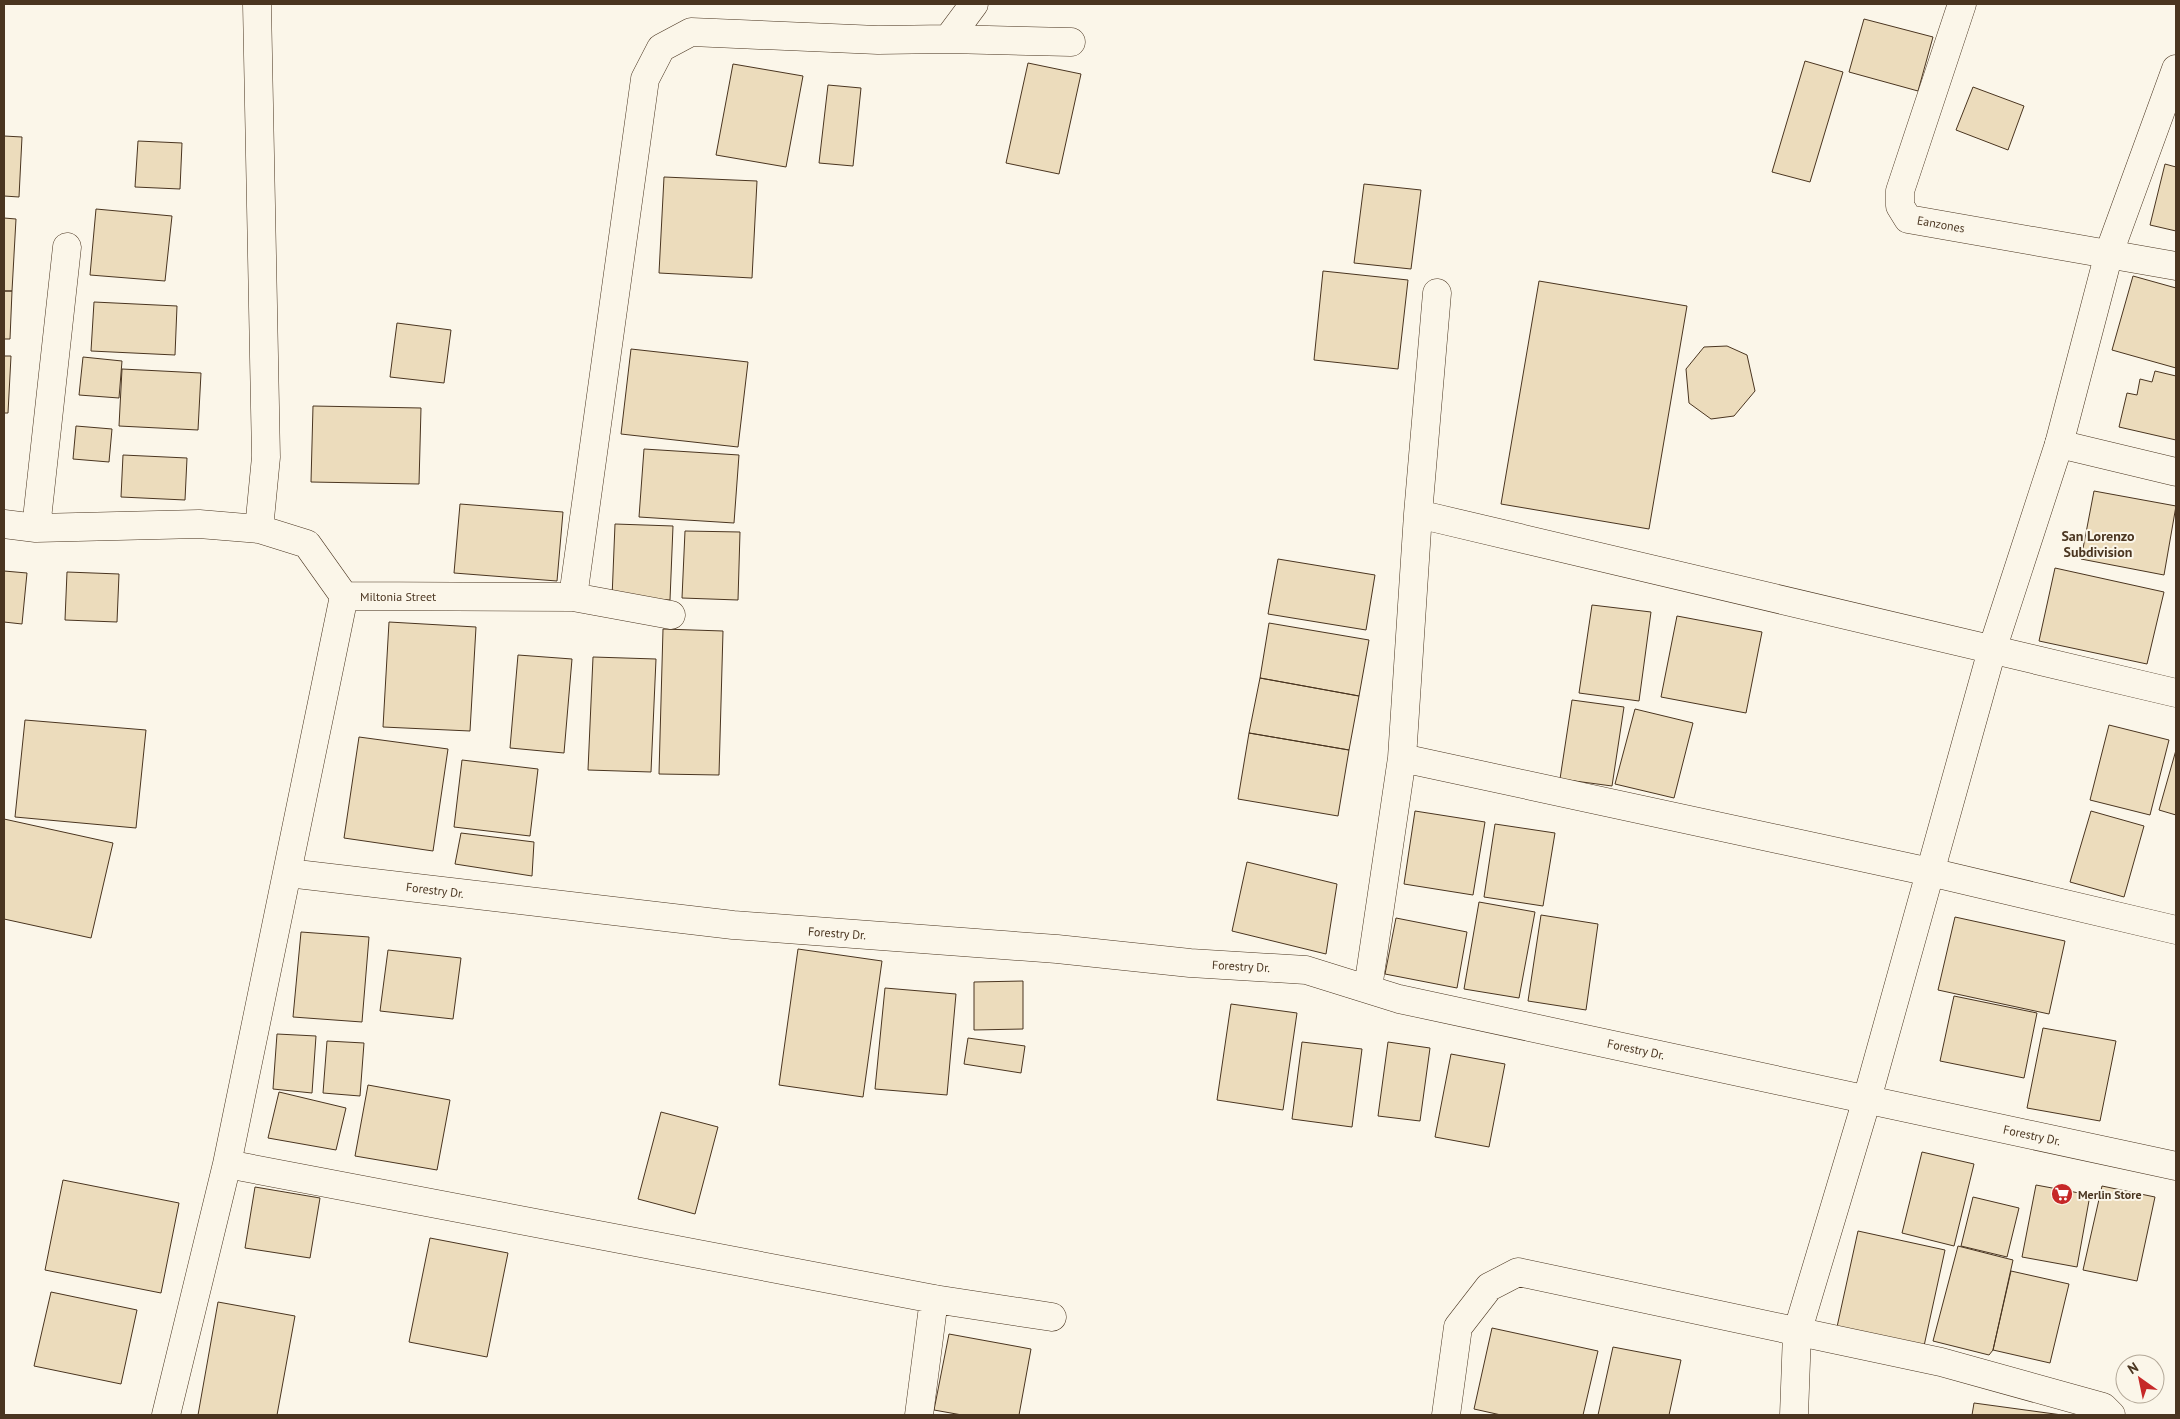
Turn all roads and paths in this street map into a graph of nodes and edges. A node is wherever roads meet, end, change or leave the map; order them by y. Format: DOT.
graph roads {
  1 [pos="256,4"];
  2 [pos="974,4"];
  3 [pos="1962,4"];
  4 [pos="948,38"];
  5 [pos="1071,42"];
  6 [pos="2176,69"];
  7 [pos="67,247"];
  8 [pos="2109,253"];
  9 [pos="2176,266"];
  10 [pos="1437,293"];
  11 [pos="2059,444"];
  12 [pos="2176,472"];
  13 [pos="1418,514"];
  14 [pos="4,524"];
  15 [pos="36,528"];
  16 [pos="259,529"];
  17 [pos="344,596"];
  18 [pos="573,597"];
  19 [pos="671,615"];
  20 [pos="1992,650"];
  21 [pos="2176,693"];
  22 [pos="1402,758"];
  23 [pos="1930,872"];
  24 [pos="288,874"];
  25 [pos="2176,930"];
  26 [pos="1368,988"];
  27 [pos="1867,1099"];
  28 [pos="227,1164"];
  29 [pos="2176,1166"];
  30 [pos="934,1299"];
  31 [pos="1052,1317"];
  32 [pos="1797,1333"];
  33 [pos="166,1415"];
  34 [pos="919,1415"];
  35 [pos="1446,1415"];
  36 [pos="1794,1415"];
  37 [pos="2111,1415"];
  1 -- 16 [label="street"];
  2 -- 4 [label="street"];
  3 -- 8 [label="street, Eanzones"];
  4 -- 5 [label="street"];
  4 -- 18 [label="street"];
  6 -- 8 [label="street"];
  7 -- 15 [label="street"];
  8 -- 9 [label="street, Eanzones"];
  8 -- 11 [label="street"];
  10 -- 13 [label="street"];
  11 -- 12 [label="street"];
  11 -- 20 [label="street"];
  13 -- 20 [label="street"];
  13 -- 22 [label="street"];
  14 -- 15 [label="street, Miltonia Street"];
  15 -- 16 [label="street, Miltonia Street"];
  16 -- 17 [label="street, Miltonia Street"];
  17 -- 18 [label="street, Miltonia Street"];
  17 -- 24 [label="street"];
  18 -- 19 [label="street, Miltonia Street"];
  20 -- 21 [label="street"];
  20 -- 23 [label="street"];
  22 -- 23 [label="street"];
  22 -- 26 [label="street"];
  23 -- 25 [label="street"];
  23 -- 27 [label="street"];
  24 -- 26 [label="street, Forestry Dr."];
  24 -- 28 [label="street"];
  26 -- 27 [label="street, Forestry Dr."];
  27 -- 29 [label="street, Forestry Dr."];
  27 -- 32 [label="street"];
  28 -- 30 [label="street"];
  28 -- 33 [label="street"];
  30 -- 31 [label="street"];
  30 -- 34 [label="street"];
  32 -- 35 [label="street"];
  32 -- 36 [label="street"];
  32 -- 37 [label="street"];
}
